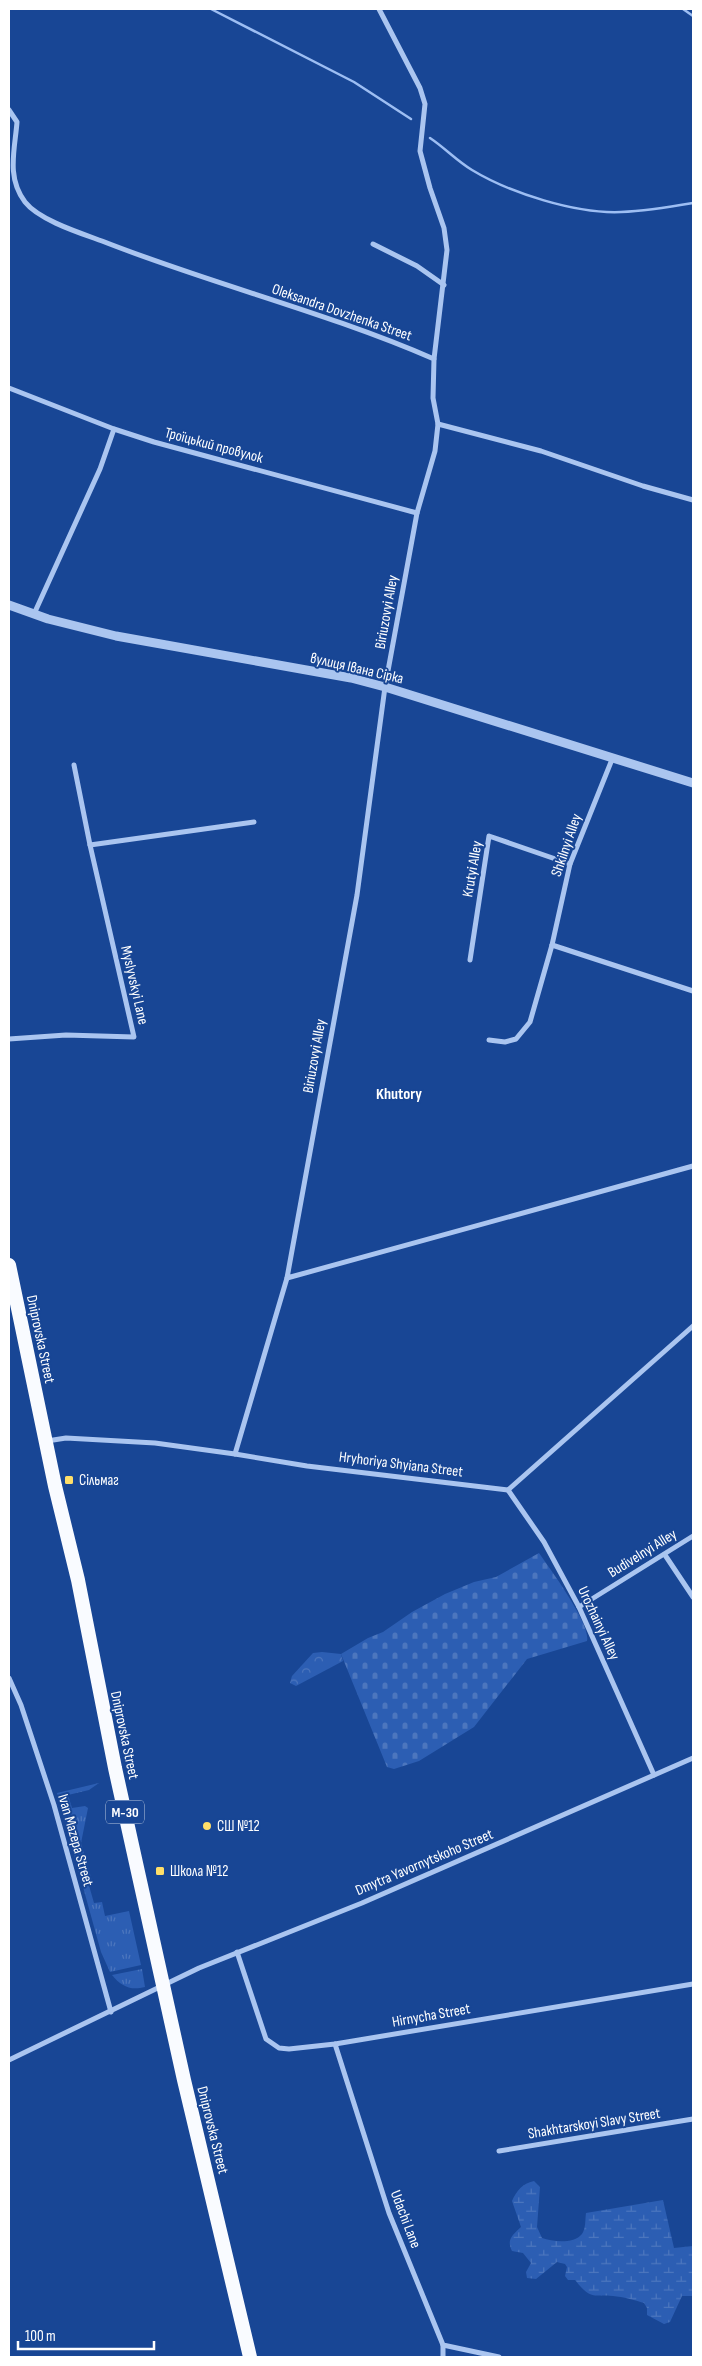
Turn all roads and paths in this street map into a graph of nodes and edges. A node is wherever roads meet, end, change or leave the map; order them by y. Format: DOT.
graph roads {
  1 [pos="379,9"];
  2 [pos="9,110"];
  3 [pos="373,244"];
  4 [pos="444,284"];
  5 [pos="434,359"];
  6 [pos="9,388"];
  7 [pos="438,424"];
  8 [pos="114,429"];
  9 [pos="693,500"];
  10 [pos="417,512"];
  11 [pos="9,605"];
  12 [pos="34,615"];
  13 [pos="385,687"];
  14 [pos="614,756"];
  15 [pos="74,765"];
  16 [pos="693,783"];
  17 [pos="254,822"];
  18 [pos="90,845"];
  19 [pos="570,864"];
  20 [pos="552,945"];
  21 [pos="470,960"];
  22 [pos="693,992"];
  23 [pos="9,1039"];
  24 [pos="489,1040"];
  25 [pos="693,1166"];
  26 [pos="9,1265"];
  27 [pos="287,1278"];
  28 [pos="693,1326"];
  29 [pos="45,1442"];
  30 [pos="235,1454"];
  31 [pos="508,1490"];
  32 [pos="693,1536"];
  33 [pos="665,1554"];
  34 [pos="693,1597"];
  35 [pos="579,1607"];
  36 [pos="9,1678"];
  37 [pos="693,1758"];
  38 [pos="654,1775"];
  39 [pos="237,1952"];
  40 [pos="693,1984"];
  41 [pos="164,1986"];
  42 [pos="111,2012"];
  43 [pos="335,2044"];
  44 [pos="9,2060"];
  45 [pos="693,2119"];
  46 [pos="499,2151"];
  47 [pos="442,2344"];
  48 [pos="250,2357"];
  49 [pos="443,2357"];
  50 [pos="499,2357"];
  1 -- 4 [label="street"];
  2 -- 5 [label="street, Oleksandra Dovzhenka Street"];
  3 -- 4 [label="street"];
  4 -- 5 [label="street"];
  5 -- 7 [label="street"];
  6 -- 8 [label="street, Троїцький провулок"];
  7 -- 9 [label="street"];
  7 -- 10 [label="street, Biriuzovyi Alley"];
  8 -- 10 [label="street, Троїцький провулок"];
  8 -- 12 [label="street"];
  10 -- 13 [label="street, Biriuzovyi Alley"];
  11 -- 12 [label="street, вулиця Івана Сірка"];
  12 -- 13 [label="street, вулиця Івана Сірка"];
  13 -- 14 [label="street, вулиця Івана Сірка"];
  13 -- 27 [label="street, Biriuzovyi Alley"];
  14 -- 16 [label="street, вулиця Івана Сірка"];
  14 -- 19 [label="street, Shkilnyi Alley"];
  15 -- 18 [label="street, Myslyvskyi Lane"];
  17 -- 18 [label="street"];
  18 -- 23 [label="street, Myslyvskyi Lane"];
  19 -- 20 [label="street, Shkilnyi Alley"];
  19 -- 21 [label="street, Krutyi Alley"];
  20 -- 22 [label="street"];
  20 -- 24 [label="street, Shkilnyi Alley"];
  25 -- 27 [label="street"];
  26 -- 29 [label="highway, Dniprovska Street / М-30"];
  27 -- 30 [label="street, Biriuzovyi Alley"];
  28 -- 31 [label="street"];
  29 -- 30 [label="street, Hryhoriya Shyiana Street"];
  29 -- 41 [label="highway, Dniprovska Street / М-30"];
  30 -- 31 [label="street, Hryhoriya Shyiana Street"];
  31 -- 35 [label="street, Urozhainyi Alley"];
  32 -- 33 [label="street, Budivelnyi Alley"];
  33 -- 34 [label="street"];
  33 -- 35 [label="street, Budivelnyi Alley"];
  35 -- 38 [label="street, Urozhainyi Alley"];
  36 -- 42 [label="street, Ivan Mazepa Street"];
  37 -- 38 [label="street, Dmytra Yavornytskoho Street"];
  38 -- 39 [label="street, Dmytra Yavornytskoho Street"];
  39 -- 41 [label="street, Dmytra Yavornytskoho Street"];
  39 -- 43 [label="street, Hirnycha Street"];
  40 -- 43 [label="street, Hirnycha Street"];
  41 -- 42 [label="street, Dmytra Yavornytskoho Street"];
  41 -- 48 [label="highway, Dniprovska Street / М-30"];
  42 -- 44 [label="street, Dmytra Yavornytskoho Street"];
  43 -- 47 [label="street, Udachi Lane"];
  45 -- 46 [label="street, Shakhtarskoyi Slavy Street"];
  47 -- 49 [label="street, Udachi Lane"];
  47 -- 50 [label="street"];
}
